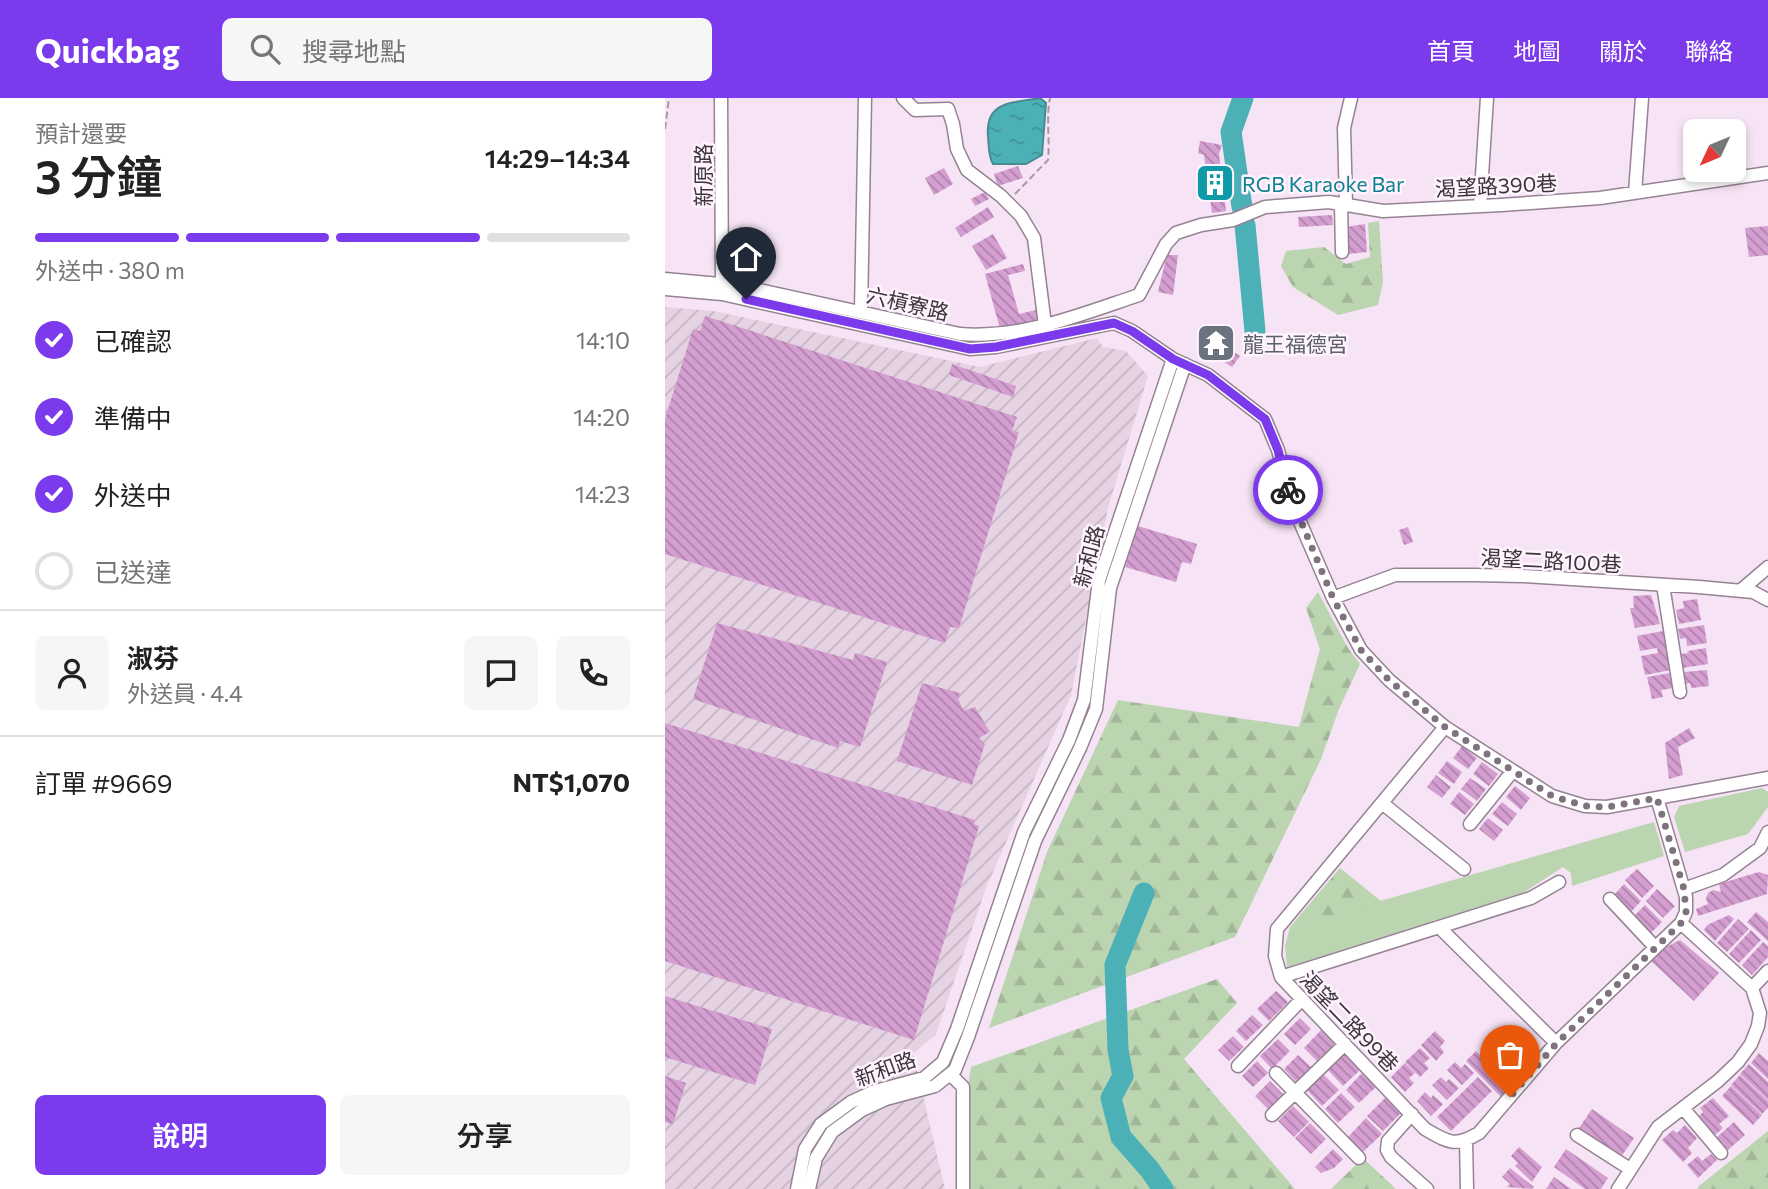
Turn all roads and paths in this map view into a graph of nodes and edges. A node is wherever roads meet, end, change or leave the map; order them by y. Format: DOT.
graph roads {
  1 [pos="670,98"];
  2 [pos="721,98"];
  3 [pos="865,98"];
  4 [pos="903,98"];
  5 [pos="1050,98"];
  6 [pos="1351,98"];
  7 [pos="1487,98"];
  8 [pos="1642,98"];
  9 [pos="665,129"];
  10 [pos="1768,173"];
  11 [pos="1635,193"];
  12 [pos="1008,203"];
  13 [pos="1343,204"];
  14 [pos="1480,206"];
  15 [pos="1342,252"];
  16 [pos="665,279"];
  17 [pos="665,289"];
  18 [pos="722,289"];
  19 [pos="1139,295"];
  20 [pos="861,311"];
  21 [pos="1045,325"];
  22 [pos="1179,362"];
  23 [pos="1768,567"];
  24 [pos="1663,585"];
  25 [pos="1740,591"];
  26 [pos="1333,598"];
  27 [pos="1768,600"];
  28 [pos="1680,692"];
  29 [pos="1445,727"];
  30 [pos="1512,772"];
  31 [pos="1768,778"];
  32 [pos="1657,798"];
  33 [pos="1382,803"];
  34 [pos="1470,824"];
  35 [pos="1768,832"];
  36 [pos="1464,869"];
  37 [pos="1559,882"];
  38 [pos="1684,889"];
  39 [pos="1610,899"];
  40 [pos="1681,923"];
  41 [pos="1439,927"];
  42 [pos="1654,946"];
  43 [pos="1768,971"];
  44 [pos="1281,977"];
  45 [pos="1752,988"];
  46 [pos="1302,999"];
  47 [pos="1345,1044"];
  48 [pos="1556,1044"];
  49 [pos="1238,1066"];
  50 [pos="1276,1073"];
  51 [pos="950,1074"];
  52 [pos="1295,1093"];
  53 [pos="1683,1108"];
  54 [pos="1412,1114"];
  55 [pos="1272,1115"];
  56 [pos="1577,1135"];
  57 [pos="1466,1141"];
  58 [pos="1721,1153"];
  59 [pos="1359,1158"];
  60 [pos="1630,1169"];
  61 [pos="797,1189"];
  62 [pos="809,1189"];
  63 [pos="963,1189"];
  64 [pos="1427,1189"];
  65 [pos="1467,1189"];
  66 [pos="1618,1189"];
  1 -- 9 [label="path"];
  2 -- 18 [label="street, 新原路"];
  3 -- 20 [label="street"];
  4 -- 12 [label="street"];
  5 -- 12 [label="path"];
  6 -- 13 [label="street"];
  7 -- 14 [label="street"];
  8 -- 11 [label="street"];
  10 -- 11 [label="street, 渴望路390巷"];
  11 -- 14 [label="street, 渴望路390巷"];
  12 -- 21 [label="street"];
  13 -- 14 [label="street, 渴望路390巷"];
  13 -- 15 [label="street"];
  13 -- 19 [label="street, 渴望路390巷"];
  16 -- 18 [label="street, 六槓寮路"];
  17 -- 18 [label="street"];
  18 -- 20 [label="street, 六槓寮路"];
  18 -- 22 [label="street"];
  19 -- 21 [label="street, 六槓寮路"];
  20 -- 21 [label="street, 六槓寮路"];
  22 -- 26 [label="street"];
  22 -- 51 [label="street, 新和路"];
  22 -- 61 [label="street, 新和路"];
  23 -- 25 [label="street"];
  24 -- 25 [label="street, 渴望二路100巷"];
  24 -- 26 [label="street, 渴望二路100巷"];
  24 -- 28 [label="street"];
  25 -- 27 [label="street, 渴望二路100巷"];
  26 -- 29 [label="street"];
  29 -- 30 [label="street"];
  29 -- 33 [label="street, 渴望二路99巷"];
  30 -- 32 [label="street"];
  30 -- 34 [label="street"];
  31 -- 32 [label="street"];
  32 -- 38 [label="street"];
  33 -- 36 [label="street"];
  33 -- 44 [label="street, 渴望二路99巷"];
  35 -- 38 [label="street"];
  37 -- 41 [label="street"];
  38 -- 40 [label="street"];
  39 -- 42 [label="street"];
  40 -- 42 [label="street"];
  40 -- 45 [label="street"];
  41 -- 44 [label="street"];
  41 -- 48 [label="street"];
  42 -- 48 [label="street"];
  43 -- 45 [label="street"];
  44 -- 46 [label="street, 渴望二路99巷"];
  45 -- 53 [label="street"];
  46 -- 47 [label="street, 渴望二路99巷"];
  46 -- 49 [label="street"];
  47 -- 52 [label="street"];
  47 -- 54 [label="street, 渴望二路99巷"];
  48 -- 57 [label="street"];
  50 -- 52 [label="street"];
  51 -- 62 [label="street, 新和路"];
  51 -- 63 [label="street"];
  52 -- 55 [label="street"];
  52 -- 59 [label="street"];
  53 -- 58 [label="street"];
  53 -- 60 [label="street"];
  54 -- 57 [label="street, 渴望二路99巷"];
  54 -- 64 [label="street"];
  56 -- 60 [label="street"];
  57 -- 65 [label="street"];
  60 -- 66 [label="street"];
}
